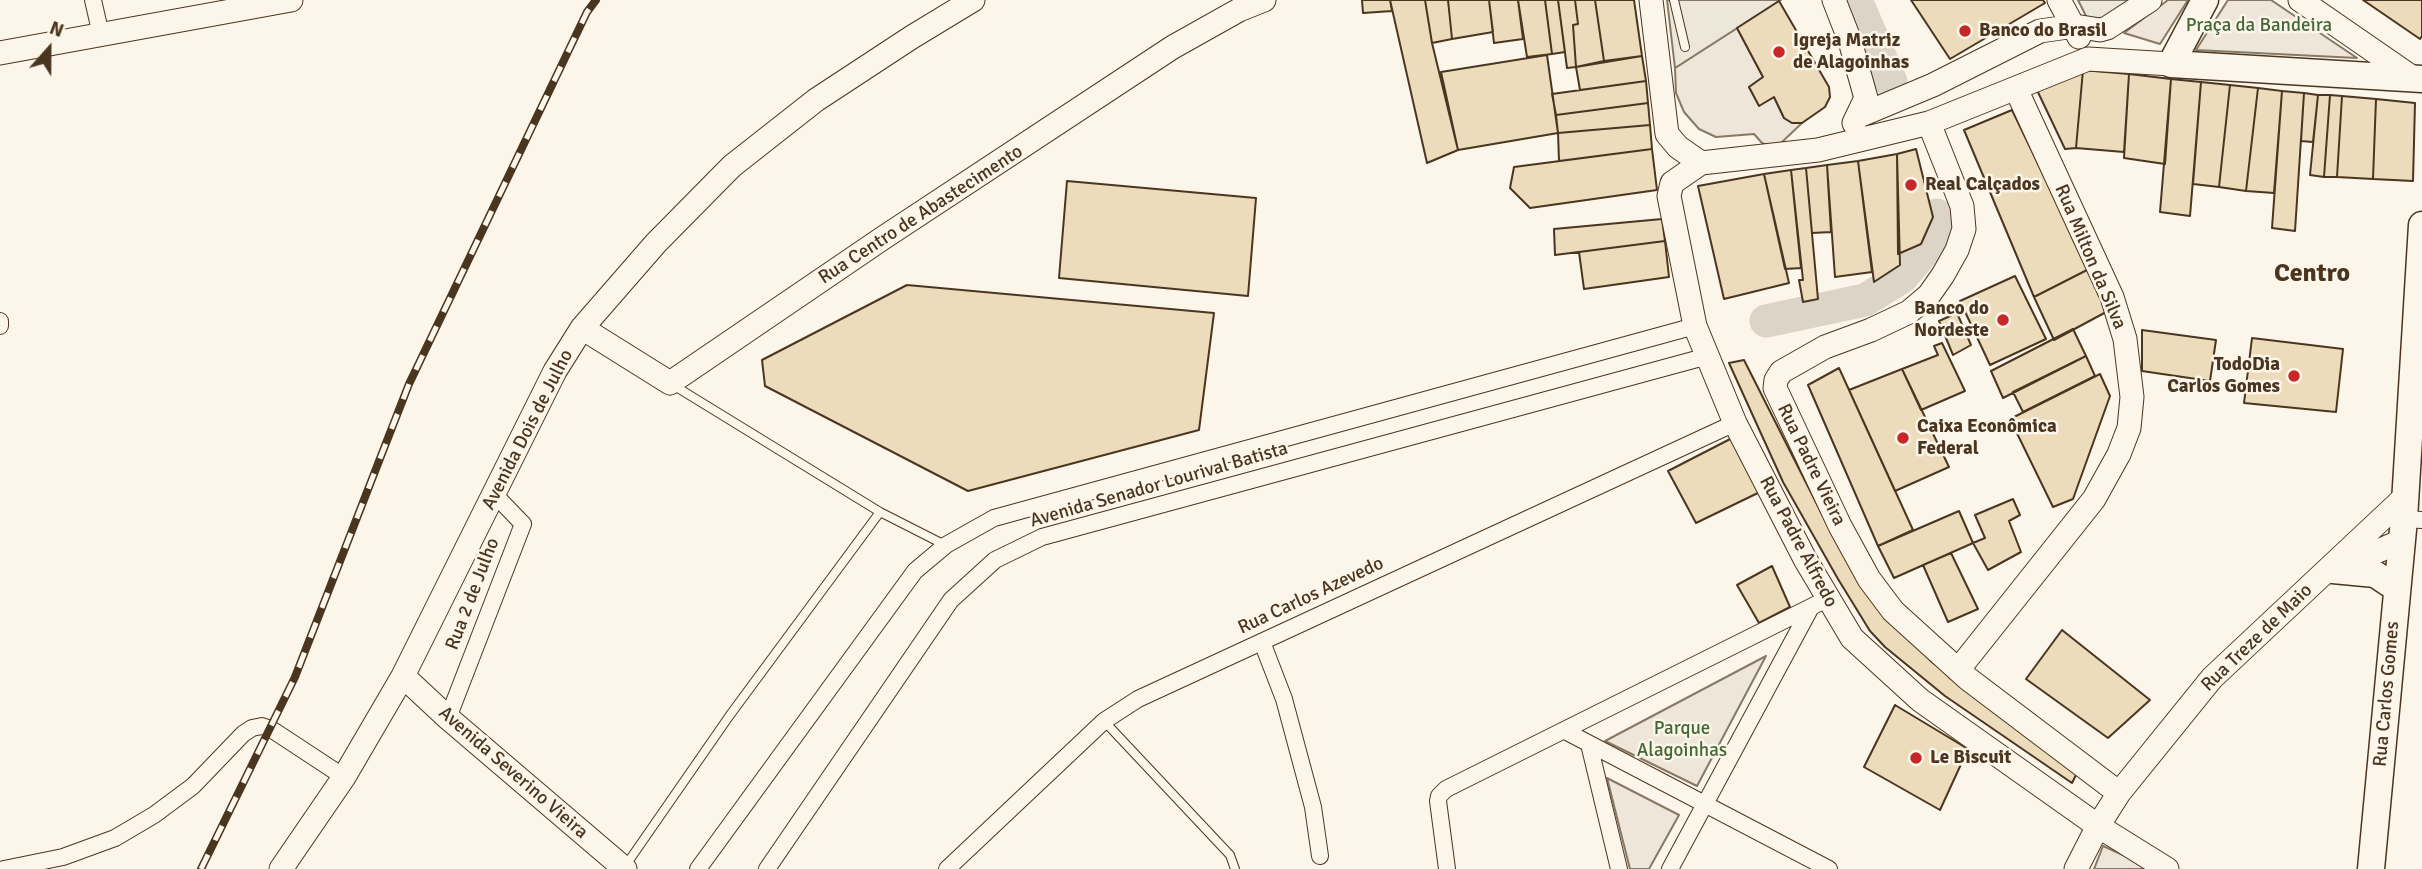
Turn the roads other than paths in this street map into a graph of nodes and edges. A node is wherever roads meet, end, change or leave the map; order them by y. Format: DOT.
graph roads {
  1 [pos="93,0"];
  2 [pos="291,0"];
  3 [pos="973,0"];
  4 [pos="1264,0"];
  5 [pos="1651,0"];
  6 [pos="1674,0"];
  7 [pos="1834,0"];
  8 [pos="2059,0"];
  9 [pos="2150,0"];
  10 [pos="2205,0"];
  11 [pos="2300,0"];
  12 [pos="2075,26"];
  13 [pos="101,35"];
  14 [pos="1685,47"];
  15 [pos="0,53"];
  16 [pos="2088,59"];
  17 [pos="2171,64"];
  18 [pos="2417,78"];
  19 [pos="2016,89"];
  20 [pos="1859,116"];
  21 [pos="1929,123"];
  22 [pos="1818,150"];
  23 [pos="1701,163"];
  24 [pos="2422,225"];
  25 [pos="2420,297"];
  26 [pos="1695,326"];
  27 [pos="582,328"];
  28 [pos="1708,356"];
  29 [pos="670,383"];
  30 [pos="1735,423"];
  31 [pos="494,494"];
  32 [pos="880,512"];
  33 [pos="2408,519"];
  34 [pos="946,545"];
  35 [pos="2327,573"];
  36 [pos="2396,588"];
  37 [pos="1819,604"];
  38 [pos="1262,642"];
  39 [pos="1958,670"];
  40 [pos="402,676"];
  41 [pos="448,718"];
  42 [pos="1104,721"];
  43 [pos="1564,731"];
  44 [pos="1589,744"];
  45 [pos="344,777"];
  46 [pos="2119,793"];
  47 [pos="1704,804"];
  48 [pos="2098,826"];
  49 [pos="1320,856"];
  50 [pos="625,868"];
  51 [pos="4,869"];
  52 [pos="281,869"];
  53 [pos="698,869"];
  54 [pos="767,869"];
  55 [pos="947,869"];
  56 [pos="1235,869"];
  57 [pos="1447,869"];
  58 [pos="1619,869"];
  59 [pos="1670,869"];
  60 [pos="1827,869"];
  61 [pos="2076,869"];
  62 [pos="2167,869"];
  63 [pos="2371,869"];
  1 -- 13 [label="street"];
  2 -- 13 [label="street"];
  3 -- 27 [label="street, Avenida Dois de Julho"];
  4 -- 29 [label="street, Rua Centro de Abastecimento"];
  5 -- 23 [label="street"];
  6 -- 14 [label="lane"];
  7 -- 20 [label="street"];
  8 -- 12 [label="street"];
  9 -- 12 [label="street"];
  10 -- 17 [label="main road"];
  11 -- 18 [label="street"];
  12 -- 16 [label="street"];
  12 -- 20 [label="street"];
  13 -- 15 [label="street"];
  16 -- 17 [label="street"];
  16 -- 19 [label="street"];
  17 -- 18 [label="main road"];
  19 -- 21 [label="street"];
  19 -- 39 [label="street, Rua Milton da Silva"];
  20 -- 22 [label="street"];
  21 -- 22 [label="street"];
  21 -- 39 [label="street, Rua Padre Vieira"];
  22 -- 23 [label="street"];
  23 -- 26 [label="street, Rua Padre Alfredo"];
  24 -- 25 [label="main road, Rua Carlos Gomes"];
  25 -- 33 [label="main road, Rua Carlos Gomes"];
  26 -- 28 [label="street, Rua Padre Alfredo"];
  26 -- 34 [label="street, Avenida Senador Lourival Batista"];
  27 -- 29 [label="street"];
  27 -- 31 [label="street, Avenida Dois de Julho"];
  28 -- 30 [label="street, Rua Padre Alfredo"];
  28 -- 54 [label="street, Avenida Senador Lourival Batista"];
  29 -- 32 [label="lane"];
  30 -- 37 [label="street, Rua Padre Alfredo"];
  30 -- 38 [label="street, Rua Carlos Azevedo"];
  31 -- 40 [label="street, Avenida Dois de Julho"];
  31 -- 41 [label="street, Rua 2 de Julho"];
  32 -- 34 [label="lane"];
  32 -- 50 [label="lane"];
  33 -- 35 [label="street, Rua Treze de Maio"];
  33 -- 35 [label="street"];
  33 -- 36 [label="main road, Rua Carlos Gomes"];
  34 -- 53 [label="street, Avenida Senador Lourival Batista"];
  35 -- 36 [label="main road"];
  35 -- 46 [label="street, Rua Treze de Maio"];
  36 -- 63 [label="main road, Rua Carlos Gomes"];
  37 -- 43 [label="street"];
  37 -- 47 [label="street"];
  37 -- 48 [label="street, Rua Padre Alfredo"];
  38 -- 42 [label="street, Rua Carlos Azevedo"];
  38 -- 49 [label="street"];
  39 -- 46 [label="street, Rua Padre Vieira"];
  40 -- 41 [label="street, Avenida Severino Vieira"];
  40 -- 45 [label="street, Avenida Dois de Julho"];
  41 -- 50 [label="street, Avenida Severino Vieira"];
  42 -- 55 [label="street, Rua Carlos Azevedo"];
  42 -- 56 [label="lane"];
  43 -- 44 [label="street"];
  43 -- 57 [label="street"];
  44 -- 47 [label="street"];
  44 -- 58 [label="street"];
  45 -- 51 [label="street"];
  45 -- 52 [label="street, Avenida Dois de Julho"];
  46 -- 48 [label="street, Rua Treze de Maio"];
  47 -- 59 [label="street"];
  47 -- 60 [label="street"];
  48 -- 61 [label="street, Rua Treze de Maio"];
  48 -- 62 [label="street, Rua Padre Alfredo"];
}
